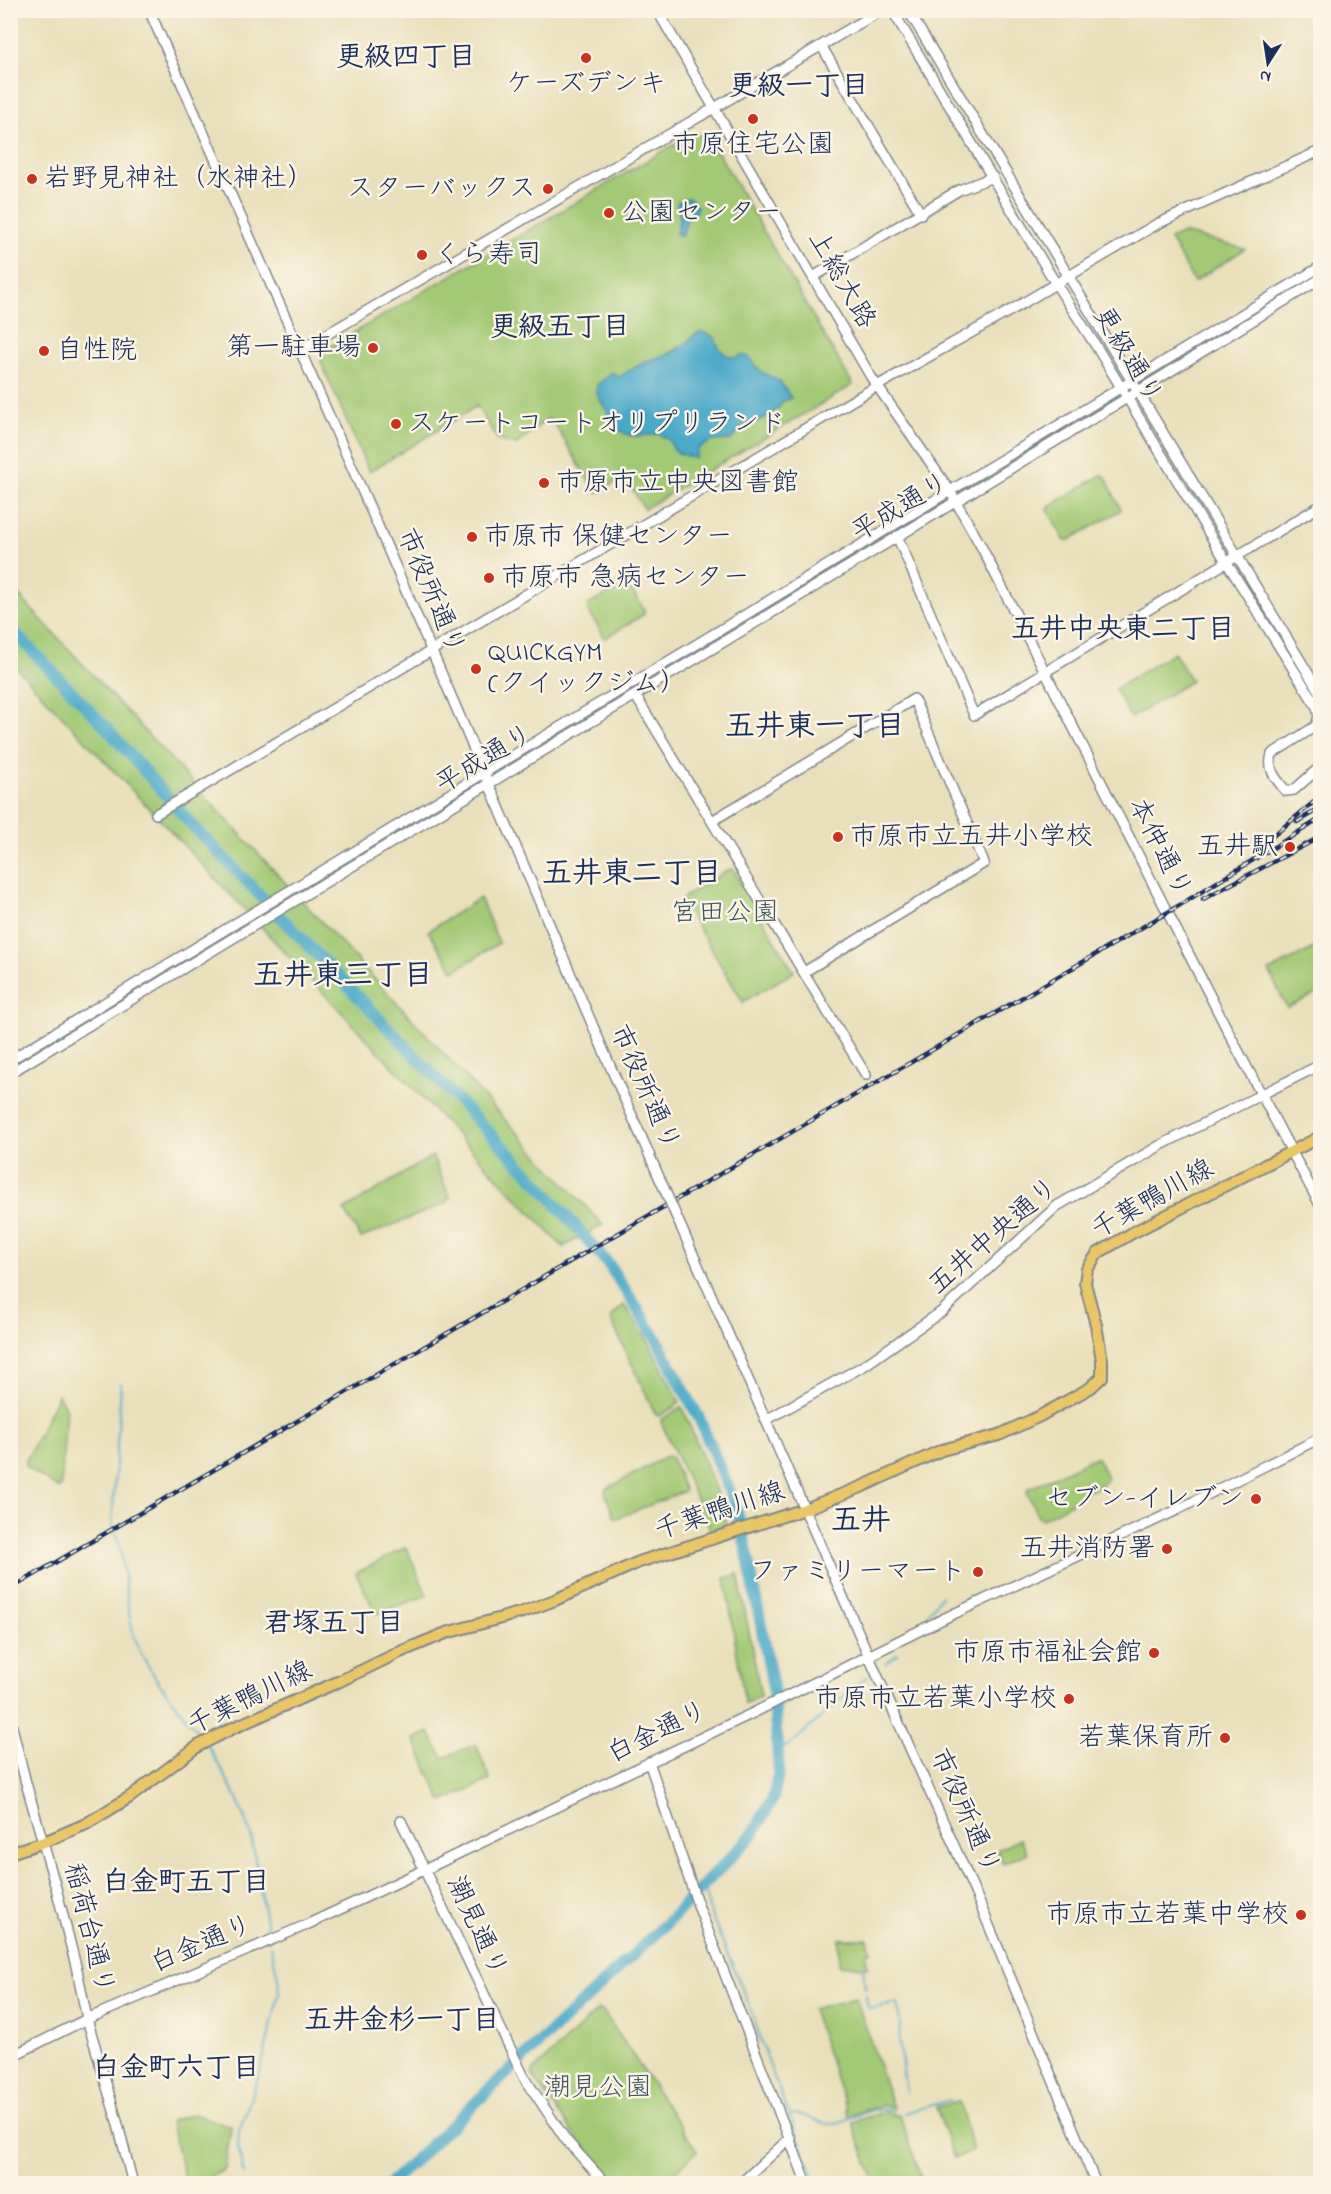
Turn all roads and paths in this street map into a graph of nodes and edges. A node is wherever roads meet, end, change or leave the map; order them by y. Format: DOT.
graph roads {
  1 [pos="149,10"];
  2 [pos="657,10"];
  3 [pos="882,10"];
  4 [pos="892,10"];
  5 [pos="908,10"];
  6 [pos="822,47"];
  7 [pos="714,108"];
  8 [pos="1320,152"];
  9 [pos="993,177"];
  10 [pos="921,214"];
  11 [pos="1320,267"];
  12 [pos="1069,276"];
  13 [pos="813,277"];
  14 [pos="1320,279"];
  15 [pos="1056,284"];
  16 [pos="300,350"];
  17 [pos="1132,381"];
  18 [pos="877,386"];
  19 [pos="1121,388"];
  20 [pos="1138,391"];
  21 [pos="1127,398"];
  22 [pos="950,491"];
  23 [pos="958,505"];
  24 [pos="1320,506"];
  25 [pos="897,536"];
  26 [pos="1238,556"];
  27 [pos="1227,563"];
  28 [pos="431,651"];
  29 [pos="1045,673"];
  30 [pos="1320,693"];
  31 [pos="635,695"];
  32 [pos="1320,767"];
  33 [pos="483,774"];
  34 [pos="488,785"];
  35 [pos="156,814"];
  36 [pos="712,821"];
  37 [pos="804,972"];
  38 [pos="10,1060"];
  39 [pos="1320,1065"];
  40 [pos="10,1073"];
  41 [pos="866,1075"];
  42 [pos="1261,1095"];
  43 [pos="1320,1137"];
  44 [pos="1292,1152"];
  45 [pos="1320,1205"];
  46 [pos="766,1420"];
  47 [pos="1320,1438"];
  48 [pos="805,1509"];
  49 [pos="868,1656"];
  50 [pos="10,1719"];
  51 [pos="649,1762"];
  52 [pos="401,1821"];
  53 [pos="44,1842"];
  54 [pos="10,1852"];
  55 [pos="424,1870"];
  56 [pos="87,2019"];
  57 [pos="10,2057"];
  58 [pos="790,2138"];
  59 [pos="133,2184"];
  60 [pos="606,2184"];
  61 [pos="740,2184"];
  62 [pos="807,2184"];
  63 [pos="1096,2184"];
  1 -- 16 [label="street, 市役所通り"];
  2 -- 7 [label="street, 上総大路"];
  3 -- 6 [label="street"];
  4 -- 9 [label="street, 更級通り"];
  5 -- 12 [label="street, 更級通り"];
  6 -- 7 [label="street"];
  6 -- 10 [label="street"];
  7 -- 13 [label="street, 上総大路"];
  7 -- 16 [label="street"];
  8 -- 12 [label="street"];
  9 -- 10 [label="street"];
  9 -- 15 [label="street, 更級通り"];
  10 -- 13 [label="street"];
  11 -- 17 [label="street, 平成通り"];
  12 -- 15 [label="street"];
  12 -- 17 [label="street, 更級通り"];
  13 -- 18 [label="street, 上総大路"];
  14 -- 20 [label="street, 平成通り"];
  15 -- 18 [label="street"];
  15 -- 19 [label="street, 更級通り"];
  16 -- 28 [label="street, 市役所通り"];
  17 -- 19 [label="street, 平成通り"];
  17 -- 20 [label="street, 更級通り"];
  18 -- 22 [label="street, 上総大路"];
  18 -- 28 [label="street"];
  19 -- 21 [label="street, 更級通り"];
  19 -- 22 [label="street, 平成通り"];
  20 -- 21 [label="street, 平成通り"];
  20 -- 26 [label="street, 更級通り"];
  21 -- 23 [label="street, 平成通り"];
  21 -- 27 [label="street, 更級通り"];
  22 -- 23 [label="street, 本仲通り"];
  22 -- 33 [label="street, 平成通り"];
  23 -- 25 [label="street, 平成通り"];
  23 -- 29 [label="street, 本仲通り"];
  24 -- 26 [label="street"];
  25 -- 29 [label="street"];
  25 -- 31 [label="street, 平成通り"];
  26 -- 27 [label="street"];
  26 -- 30 [label="street, 更級通り"];
  27 -- 29 [label="street"];
  27 -- 32 [label="street, 更級通り"];
  28 -- 33 [label="street, 市役所通り"];
  28 -- 35 [label="street"];
  29 -- 42 [label="street, 本仲通り"];
  31 -- 34 [label="street, 平成通り"];
  31 -- 36 [label="street"];
  33 -- 34 [label="street, 市役所通り"];
  33 -- 38 [label="street, 平成通り"];
  34 -- 40 [label="street, 平成通り"];
  34 -- 46 [label="street, 市役所通り, bridge"];
  36 -- 37 [label="street"];
  36 -- 37 [label="street"];
  37 -- 41 [label="street"];
  39 -- 42 [label="street, 五井中央通り"];
  42 -- 44 [label="street, 本仲通り"];
  42 -- 46 [label="street, 五井中央通り"];
  43 -- 44 [label="main road, 千葉鴨川線"];
  44 -- 45 [label="street, 本仲通り"];
  44 -- 48 [label="main road, 千葉鴨川線"];
  46 -- 48 [label="street, 市役所通り"];
  47 -- 49 [label="street, 白金通り"];
  48 -- 49 [label="street, 市役所通り"];
  48 -- 53 [label="main road, 千葉鴨川線"];
  49 -- 51 [label="street, 白金通り"];
  49 -- 63 [label="street, 市役所通り"];
  50 -- 53 [label="street, 稲荷台通り"];
  51 -- 55 [label="street, 白金通り"];
  51 -- 58 [label="street"];
  52 -- 55 [label="street, 潮見通り"];
  53 -- 54 [label="main road, 千葉鴨川線"];
  53 -- 56 [label="street, 稲荷台通り"];
  55 -- 56 [label="street, 白金通り"];
  55 -- 60 [label="street, 潮見通り"];
  56 -- 57 [label="street, 白金通り"];
  56 -- 59 [label="street, 稲荷台通り"];
  58 -- 61 [label="street"];
  58 -- 62 [label="street"];
}
